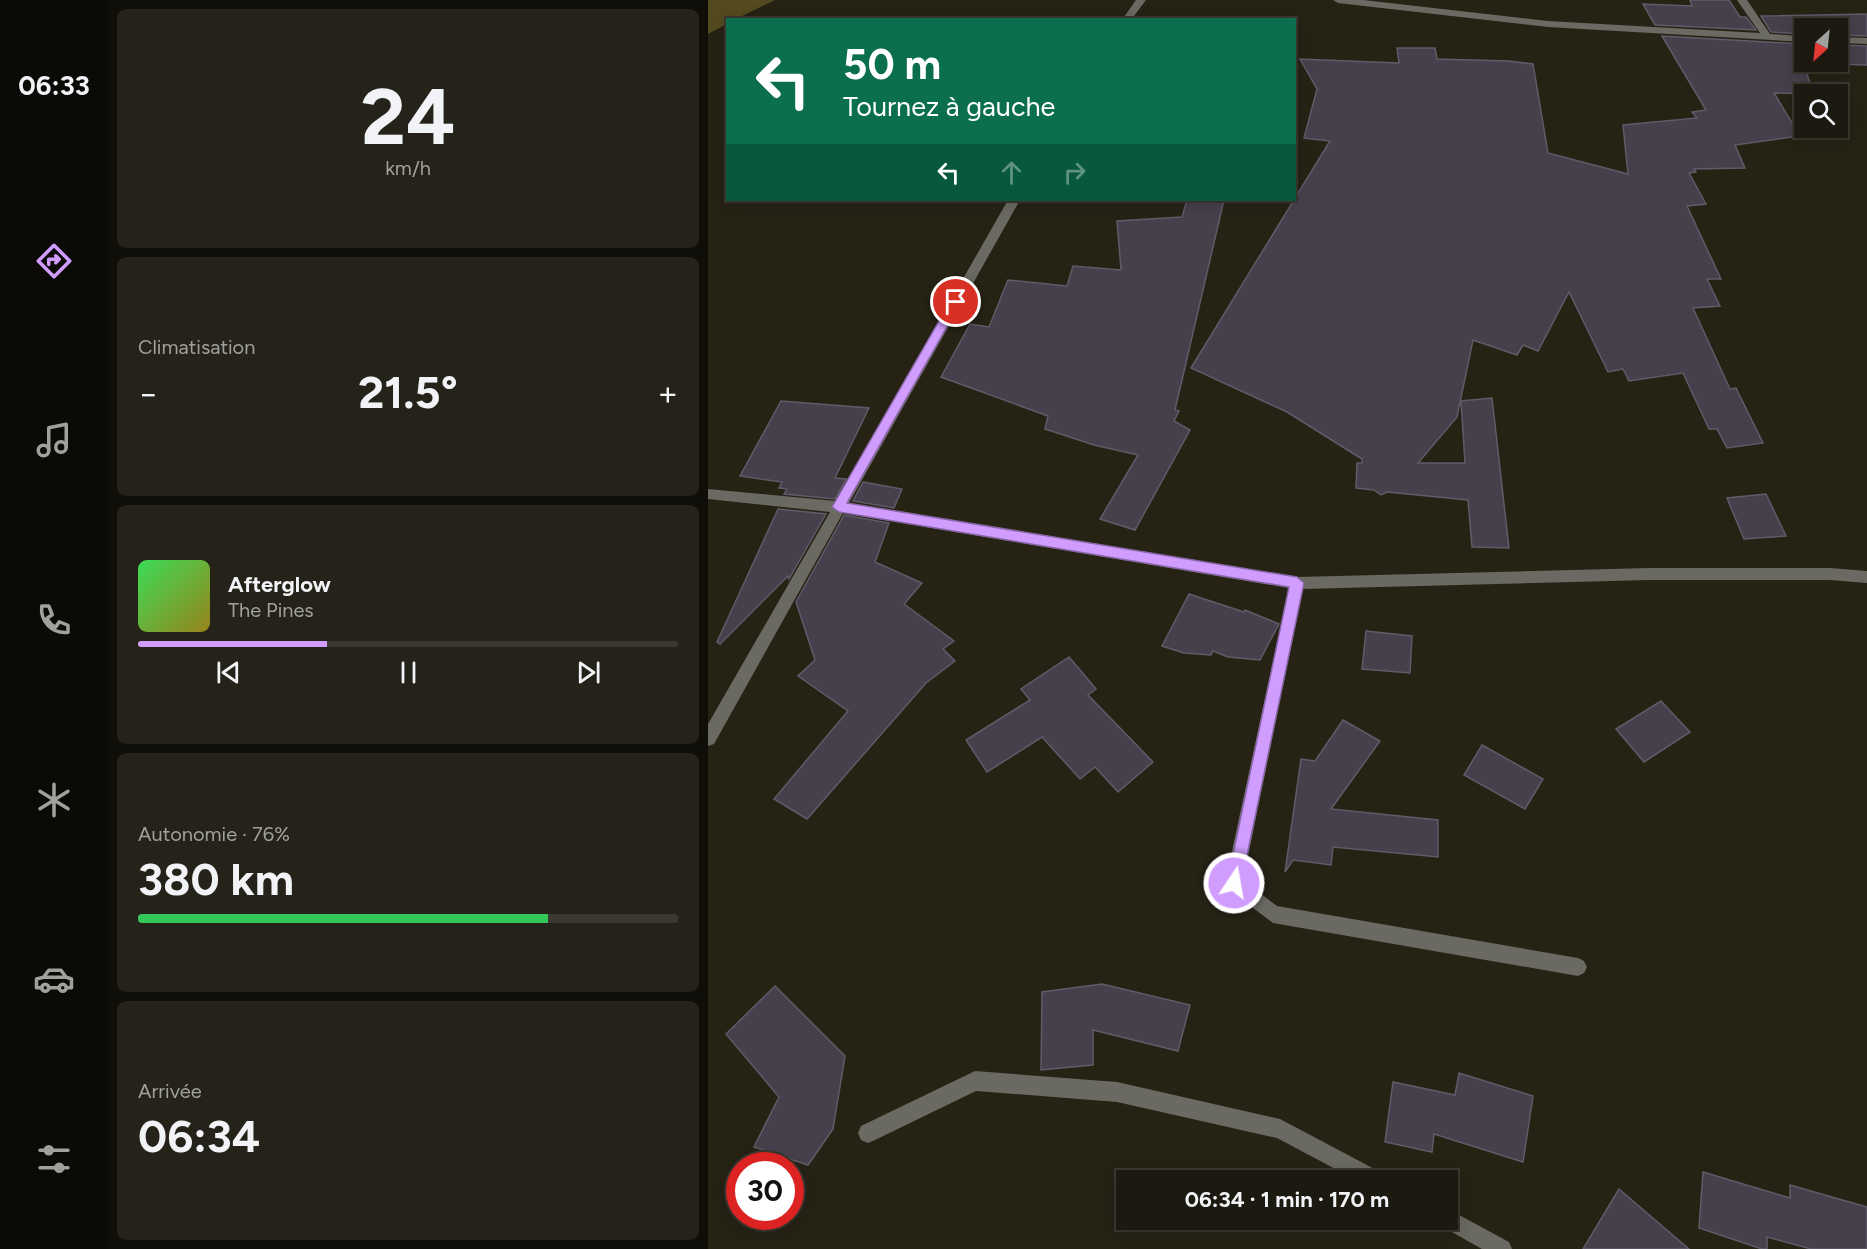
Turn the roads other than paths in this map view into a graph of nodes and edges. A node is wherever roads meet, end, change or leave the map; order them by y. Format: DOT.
graph roads {
  1 [pos="1141,0"];
  2 [pos="1338,0"];
  3 [pos="1742,0"];
  4 [pos="1128,18"];
  5 [pos="1768,38"];
  6 [pos="1794,39"];
  7 [pos="1848,40"];
  8 [pos="1867,41"];
  9 [pos="1013,201"];
  10 [pos="708,494"];
  11 [pos="839,507"];
  12 [pos="1867,577"];
  13 [pos="1297,583"];
  14 [pos="708,739"];
  15 [pos="1578,967"];
  16 [pos="868,1133"];
  17 [pos="1356,1170"];
  18 [pos="1458,1225"];
  19 [pos="1502,1249"];
  1 -- 4 [label="street"];
  2 -- 5 [label="street"];
  3 -- 5 [label="street"];
  5 -- 6 [label="street"];
  7 -- 8 [label="street"];
  9 -- 11 [label="street"];
  10 -- 11 [label="street"];
  11 -- 13 [label="street"];
  11 -- 14 [label="street"];
  12 -- 13 [label="street"];
  13 -- 15 [label="street"];
  16 -- 17 [label="street"];
  18 -- 19 [label="street"];
}
